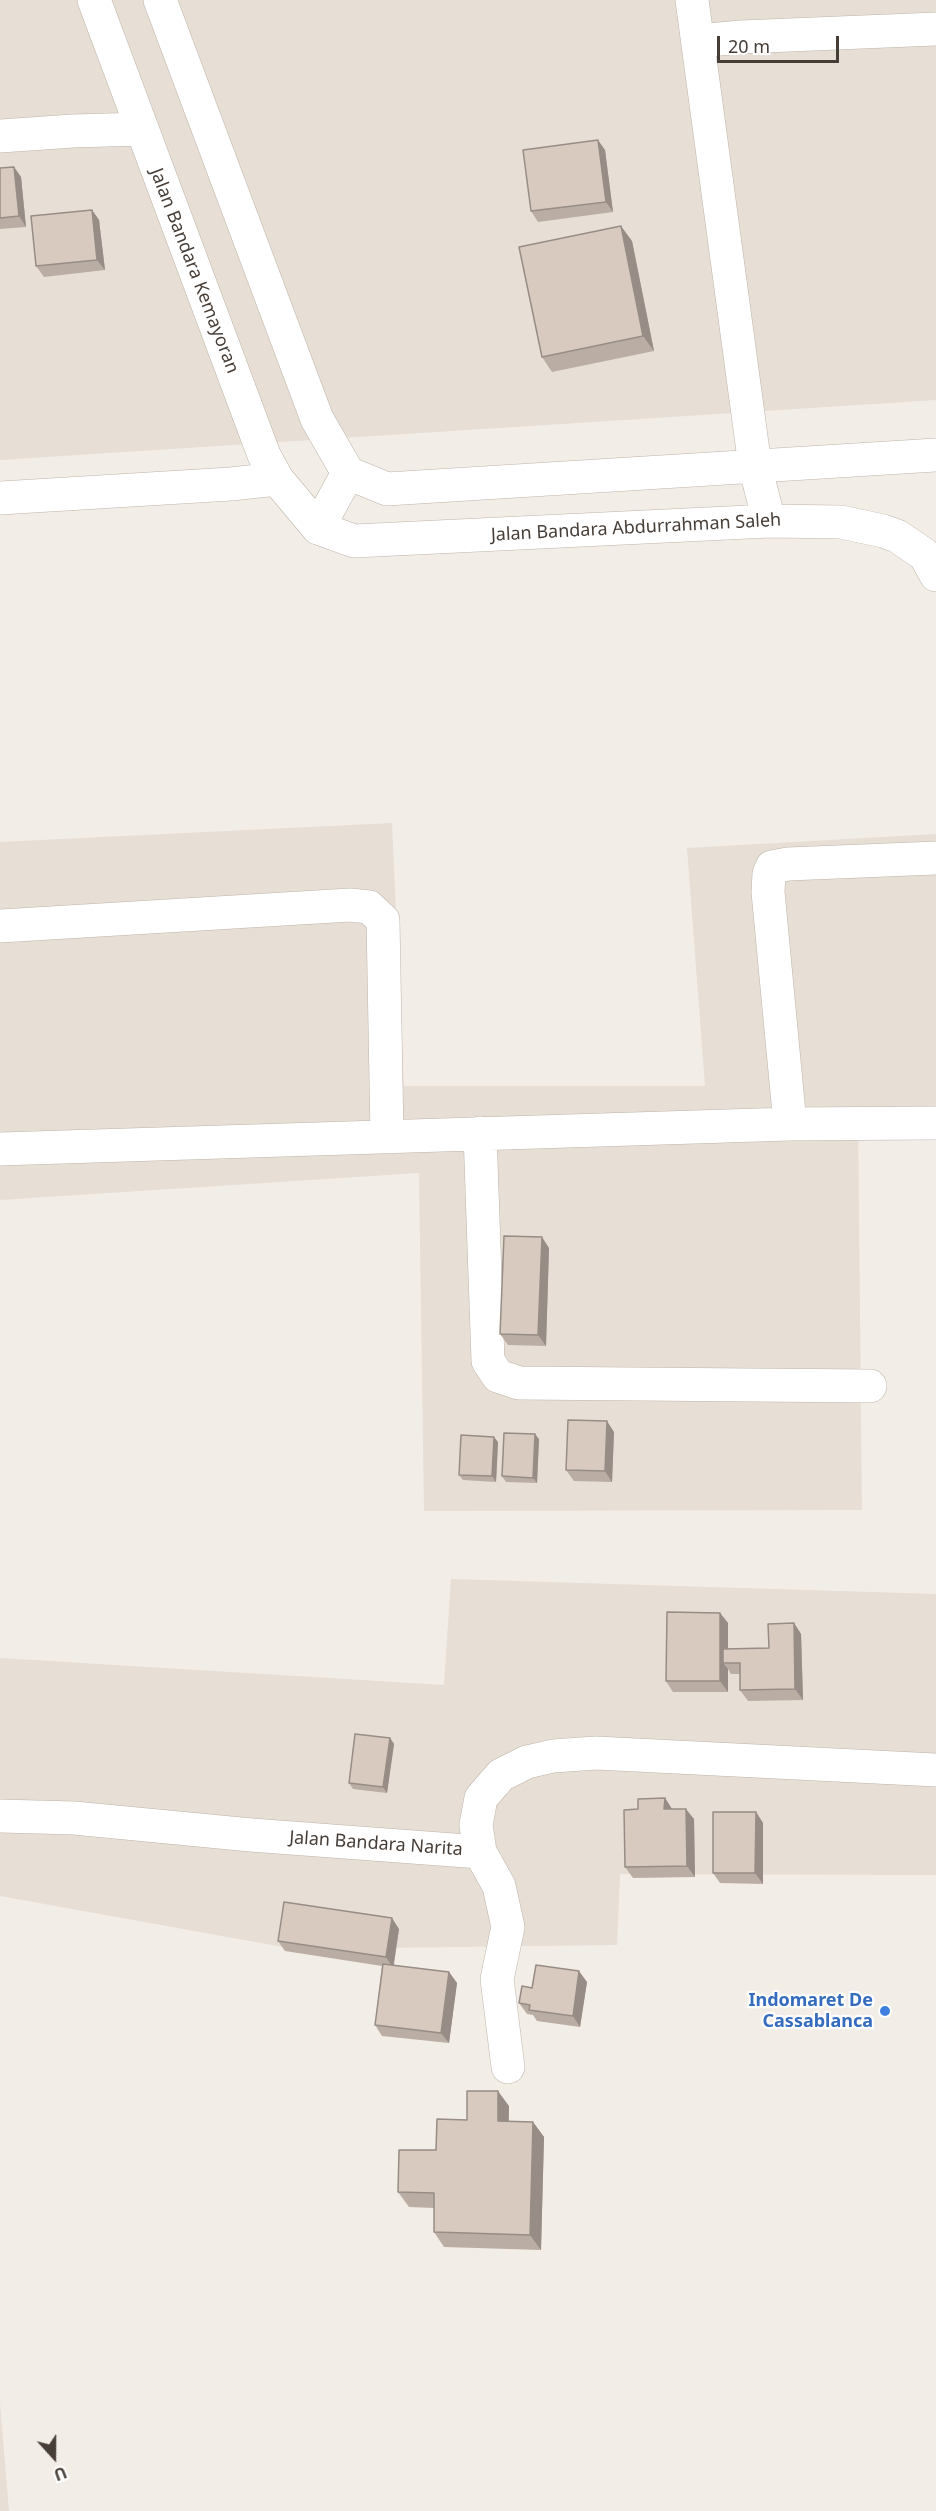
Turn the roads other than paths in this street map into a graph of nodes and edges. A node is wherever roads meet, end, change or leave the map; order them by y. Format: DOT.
graph roads {
  1 [pos="94,0"];
  2 [pos="160,0"];
  3 [pos="692,0"];
  4 [pos="936,29"];
  5 [pos="698,41"];
  6 [pos="141,129"];
  7 [pos="0,136"];
  8 [pos="936,455"];
  9 [pos="755,466"];
  10 [pos="348,473"];
  11 [pos="277,479"];
  12 [pos="0,498"];
  13 [pos="769,521"];
  14 [pos="318,528"];
  15 [pos="936,575"];
  16 [pos="936,858"];
  17 [pos="0,926"];
  18 [pos="936,1123"];
  19 [pos="790,1124"];
  20 [pos="480,1133"];
  21 [pos="387,1136"];
  22 [pos="0,1149"];
  23 [pos="870,1386"];
  24 [pos="936,1770"];
  25 [pos="7,1816"];
  26 [pos="480,1852"];
  27 [pos="508,2067"];
  1 -- 6 [label="street, Jalan Bandara Kemayoran"];
  2 -- 10 [label="street"];
  3 -- 5 [label="street"];
  4 -- 5 [label="street"];
  5 -- 9 [label="street"];
  6 -- 7 [label="street"];
  6 -- 11 [label="street, Jalan Bandara Kemayoran"];
  8 -- 9 [label="street"];
  9 -- 10 [label="street"];
  9 -- 13 [label="street"];
  10 -- 14 [label="street"];
  11 -- 12 [label="street"];
  11 -- 14 [label="street, Jalan Bandara Kemayoran"];
  13 -- 14 [label="street, Jalan Bandara Abdurrahman Saleh"];
  13 -- 15 [label="street, Jalan Bandara Abdurrahman Saleh"];
  16 -- 19 [label="street"];
  17 -- 21 [label="street"];
  18 -- 19 [label="street"];
  19 -- 20 [label="street"];
  20 -- 21 [label="street"];
  20 -- 23 [label="street"];
  21 -- 22 [label="street"];
  24 -- 26 [label="street, Jalan Bandara Narita"];
  25 -- 26 [label="street, Jalan Bandara Narita"];
  26 -- 27 [label="street"];
}
